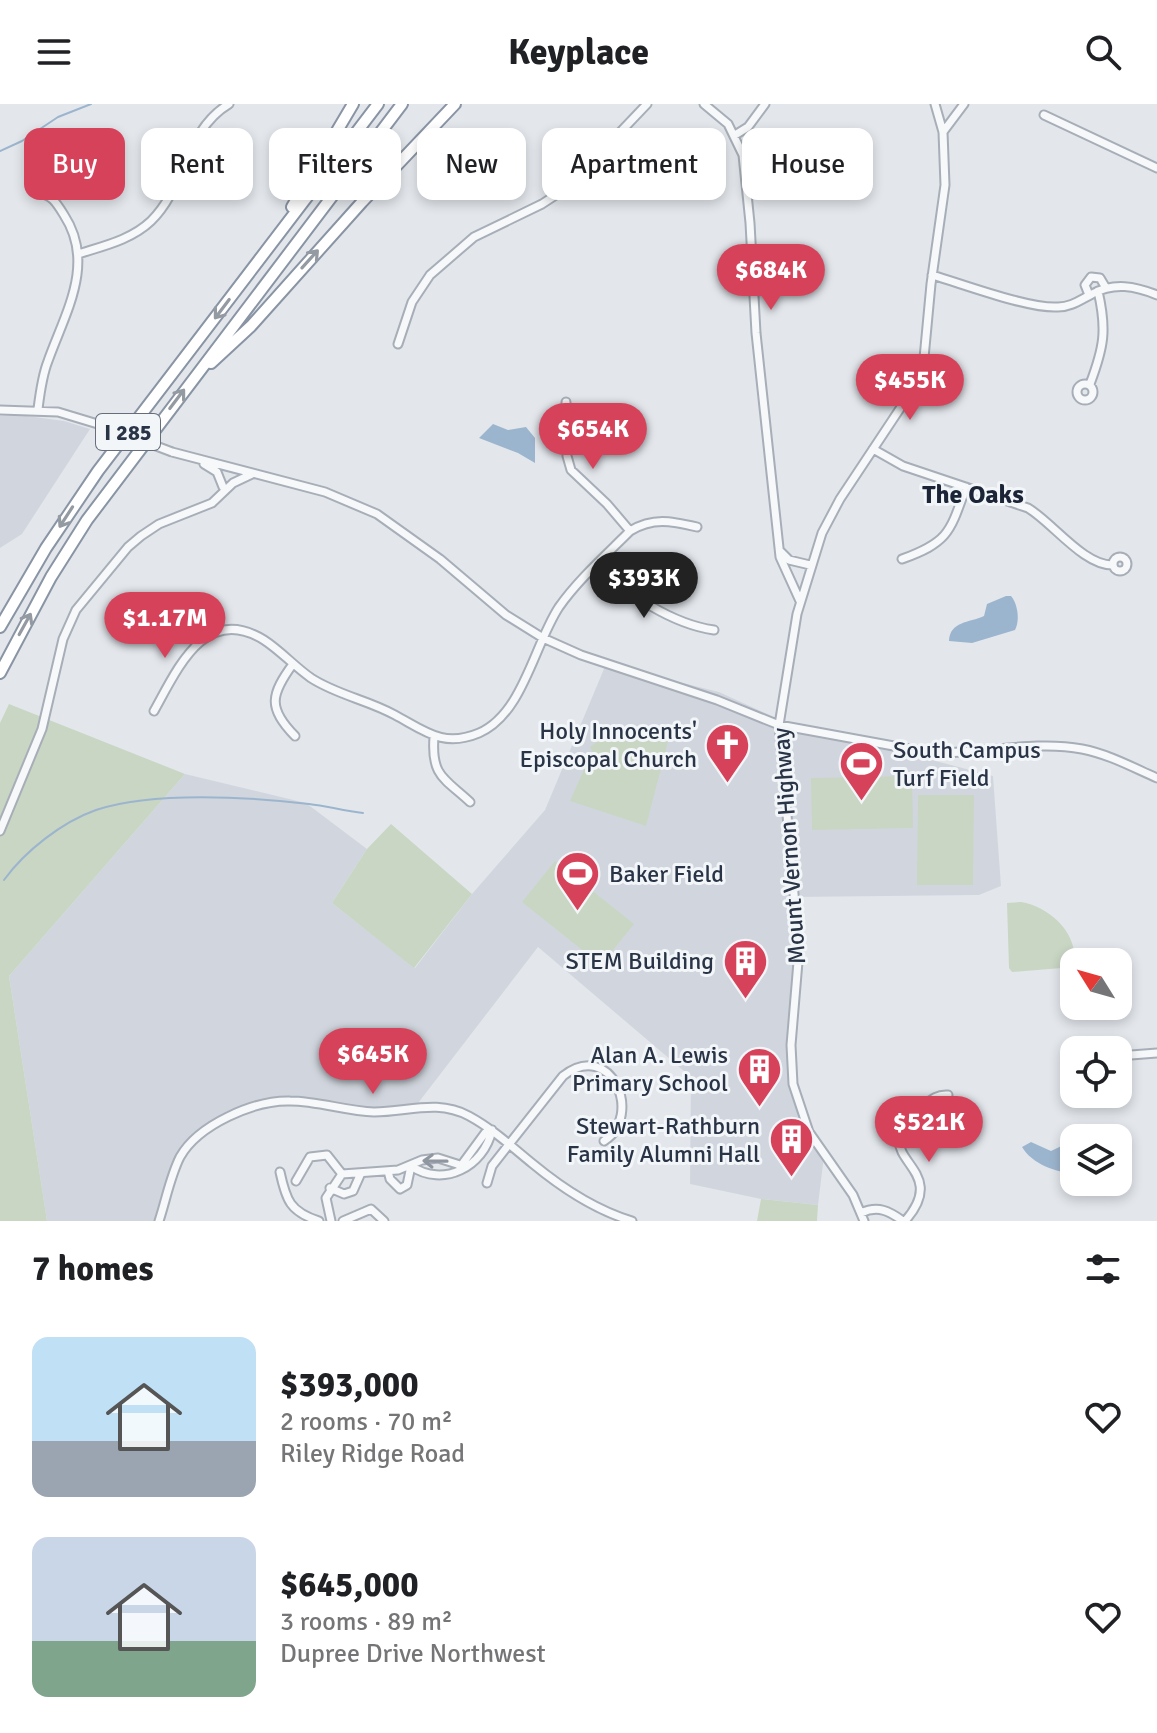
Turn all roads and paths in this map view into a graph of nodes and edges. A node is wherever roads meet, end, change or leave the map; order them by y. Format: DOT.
graph roads {
  1 [pos="229,104"];
  2 [pos="353,104"];
  3 [pos="378,104"];
  4 [pos="402,104"];
  5 [pos="455,104"];
  6 [pos="647,104"];
  7 [pos="704,104"];
  8 [pos="765,104"];
  9 [pos="935,104"];
  10 [pos="964,104"];
  11 [pos="1044,115"];
  12 [pos="943,132"];
  13 [pos="735,135"];
  14 [pos="1157,168"];
  15 [pos="54,200"];
  16 [pos="269,247"];
  17 [pos="78,254"];
  18 [pos="932,275"];
  19 [pos="1102,290"];
  20 [pos="1089,295"];
  21 [pos="1157,295"];
  22 [pos="398,344"];
  23 [pos="196,374"];
  24 [pos="1090,384"];
  25 [pos="566,402"];
  26 [pos="38,409"];
  27 [pos="0,410"];
  28 [pos="873,449"];
  29 [pos="195,459"];
  30 [pos="230,468"];
  31 [pos="253,474"];
  32 [pos="223,487"];
  33 [pos="966,487"];
  34 [pos="218,498"];
  35 [pos="697,527"];
  36 [pos="630,531"];
  37 [pos="781,552"];
  38 [pos="902,559"];
  39 [pos="597,565"];
  40 [pos="810,565"];
  41 [pos="1113,565"];
  42 [pos="800,601"];
  43 [pos="189,609"];
  44 [pos="0,627"];
  45 [pos="714,630"];
  46 [pos="206,637"];
  47 [pos="543,638"];
  48 [pos="293,664"];
  49 [pos="0,673"];
  50 [pos="154,711"];
  51 [pos="779,725"];
  52 [pos="295,736"];
  53 [pos="434,737"];
  54 [pos="1157,778"];
  55 [pos="470,802"];
  56 [pos="0,831"];
  57 [pos="1157,1053"];
  58 [pos="1132,1055"];
  59 [pos="948,1095"];
  60 [pos="492,1130"];
  61 [pos="604,1141"];
  62 [pos="509,1144"];
  63 [pos="411,1166"];
  64 [pos="460,1169"];
  65 [pos="388,1171"];
  66 [pos="280,1172"];
  67 [pos="361,1173"];
  68 [pos="342,1174"];
  69 [pos="296,1181"];
  70 [pos="487,1183"];
  71 [pos="330,1188"];
  72 [pos="862,1217"];
  73 [pos="159,1221"];
  74 [pos="319,1221"];
  75 [pos="331,1221"];
  76 [pos="343,1221"];
  77 [pos="384,1221"];
  78 [pos="632,1221"];
  79 [pos="904,1221"];
  1 -- 17 [label="street"];
  2 -- 16 [label="highway"];
  3 -- 16 [label="highway, I 285"];
  4 -- 23 [label="highway, I 285"];
  23 -- 5 [label="highway, one-way"];
  6 -- 22 [label="street"];
  7 -- 13 [label="street"];
  8 -- 13 [label="street"];
  9 -- 12 [label="street, Mount Vernon Highway"];
  10 -- 12 [label="street"];
  11 -- 14 [label="street"];
  12 -- 18 [label="street, Mount Vernon Highway"];
  13 -- 37 [label="street"];
  15 -- 17 [label="street"];
  16 -- 44 [label="highway, I 285, one-way"];
  17 -- 26 [label="street"];
  18 -- 20 [label="street"];
  18 -- 28 [label="street, Mount Vernon Highway"];
  19 -- 20 [label="street"];
  19 -- 20 [label="street"];
  19 -- 21 [label="street"];
  19 -- 24 [label="street"];
  49 -- 23 [label="highway, I 285, one-way"];
  25 -- 36 [label="street"];
  26 -- 27 [label="street"];
  26 -- 29 [label="street, bridge"];
  28 -- 33 [label="street"];
  28 -- 40 [label="street, Mount Vernon Highway"];
  29 -- 30 [label="street"];
  29 -- 32 [label="street"];
  30 -- 31 [label="street"];
  30 -- 32 [label="street"];
  31 -- 34 [label="street"];
  31 -- 47 [label="street"];
  32 -- 34 [label="street"];
  33 -- 38 [label="street"];
  33 -- 41 [label="street"];
  34 -- 56 [label="street"];
  35 -- 36 [label="street"];
  36 -- 39 [label="street"];
  37 -- 40 [label="street"];
  37 -- 42 [label="street"];
  39 -- 45 [label="street"];
  39 -- 47 [label="street"];
  40 -- 42 [label="street, Mount Vernon Highway"];
  42 -- 51 [label="street, Mount Vernon Highway"];
  43 -- 46 [label="street"];
  46 -- 48 [label="street"];
  46 -- 50 [label="street"];
  47 -- 51 [label="street"];
  47 -- 53 [label="street"];
  48 -- 52 [label="street"];
  48 -- 53 [label="street"];
  51 -- 54 [label="street"];
  51 -- 72 [label="street, Mount Vernon Highway"];
  53 -- 55 [label="street"];
  57 -- 58 [label="street"];
  59 -- 79 [label="street"];
  60 -- 62 [label="street"];
  60 -- 64 [label="street"];
  60 -- 73 [label="street"];
  61 -- 62 [label="street"];
  62 -- 70 [label="street"];
  62 -- 78 [label="street"];
  63 -- 64 [label="street"];
  64 -- 63 [label="street, one-way"];
  63 -- 65 [label="street"];
  63 -- 65 [label="street"];
  65 -- 67 [label="street"];
  66 -- 74 [label="street"];
  67 -- 68 [label="street"];
  67 -- 71 [label="street"];
  68 -- 69 [label="street"];
  68 -- 71 [label="street"];
  71 -- 75 [label="street"];
  72 -- 79 [label="street"];
  76 -- 77 [label="street"];
}
